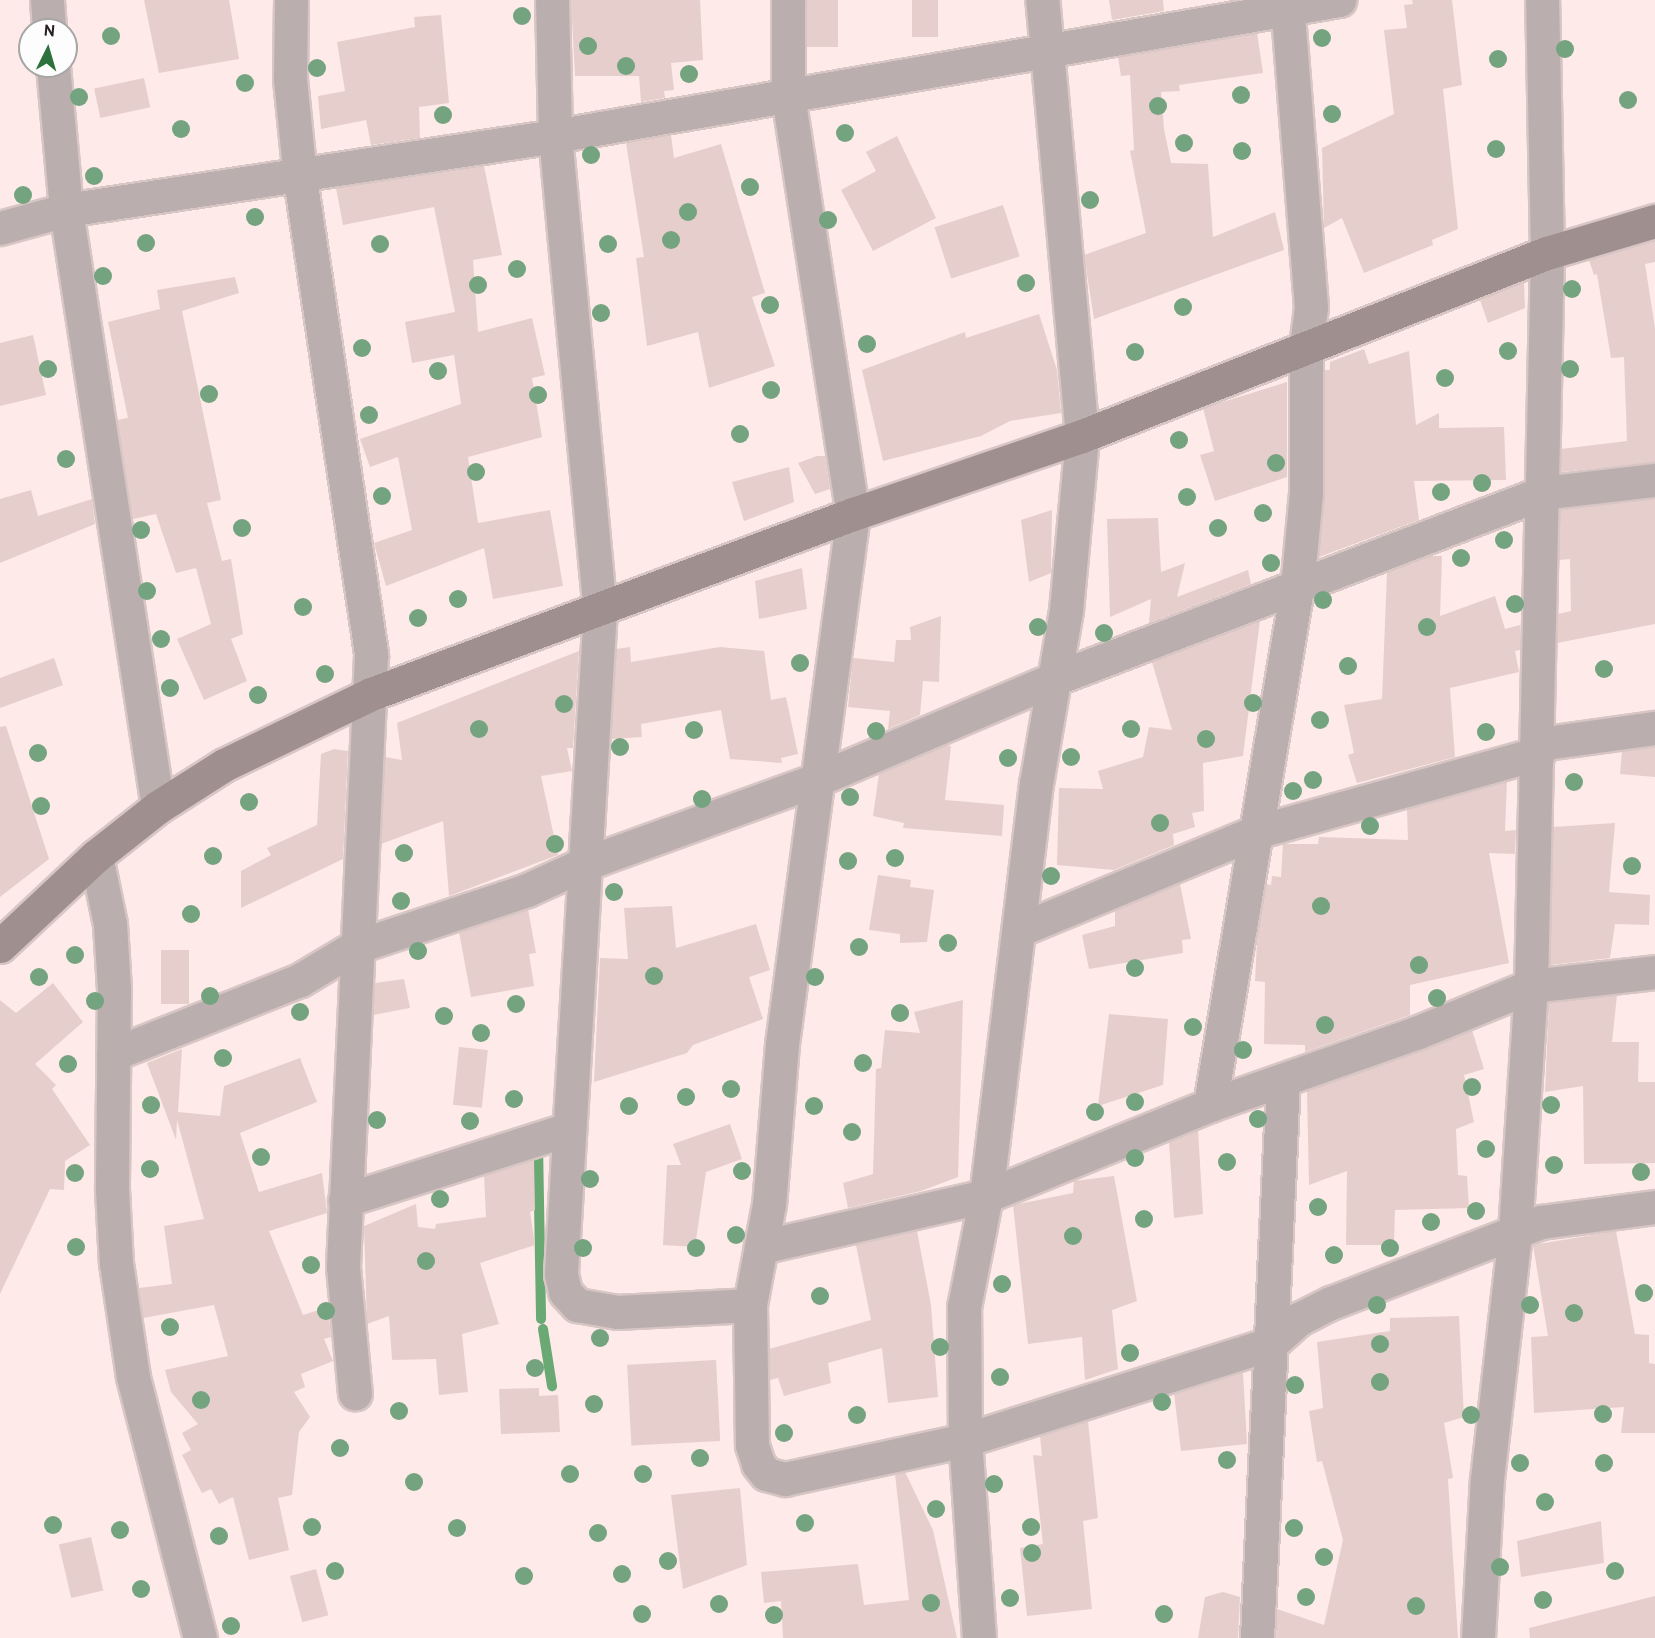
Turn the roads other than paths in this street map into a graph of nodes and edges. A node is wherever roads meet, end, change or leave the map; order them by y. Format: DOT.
graph roads {
  1 [pos="47,0"];
  2 [pos="291,0"];
  3 [pos="552,0"];
  4 [pos="788,0"];
  5 [pos="1042,0"];
  6 [pos="1339,0"];
  7 [pos="1542,0"];
  8 [pos="1288,5"];
  9 [pos="49,18"];
  10 [pos="1043,49"];
  11 [pos="54,78"];
  12 [pos="788,96"];
  13 [pos="555,136"];
  14 [pos="300,178"];
  15 [pos="66,210"];
  16 [pos="1655,220"];
  17 [pos="0,228"];
  18 [pos="1547,253"];
  19 [pos="1306,347"];
  20 [pos="1082,436"];
  21 [pos="1655,480"];
  22 [pos="1542,493"];
  23 [pos="853,514"];
  24 [pos="1297,588"];
  25 [pos="600,609"];
  26 [pos="1054,679"];
  27 [pos="371,694"];
  28 [pos="1655,728"];
  29 [pos="1538,749"];
  30 [pos="816,780"];
  31 [pos="158,807"];
  32 [pos="1256,832"];
  33 [pos="96,856"];
  34 [pos="584,864"];
  35 [pos="1019,930"];
  36 [pos="0,945"];
  37 [pos="355,947"];
  38 [pos="1655,972"];
  39 [pos="1531,986"];
  40 [pos="113,1054"];
  41 [pos="1283,1081"];
  42 [pos="1210,1105"];
  43 [pos="569,1129"];
  44 [pos="986,1196"];
  45 [pos="345,1200"];
  46 [pos="1655,1207"];
  47 [pos="1515,1232"];
  48 [pos="761,1247"];
  49 [pos="750,1305"];
  50 [pos="1272,1343"];
  51 [pos="355,1393"];
  52 [pos="965,1440"];
  53 [pos="200,1638"];
  54 [pos="979,1638"];
  55 [pos="1257,1638"];
  56 [pos="1478,1638"];
  1 -- 9 [label="street"];
  2 -- 14 [label="street"];
  3 -- 13 [label="street"];
  4 -- 12 [label="street"];
  5 -- 10 [label="street"];
  6 -- 8 [label="street"];
  7 -- 18 [label="street"];
  8 -- 10 [label="street"];
  8 -- 19 [label="street"];
  10 -- 12 [label="street"];
  10 -- 20 [label="street"];
  11 -- 15 [label="street"];
  12 -- 13 [label="street"];
  12 -- 23 [label="street"];
  13 -- 14 [label="street"];
  13 -- 25 [label="street"];
  14 -- 15 [label="street"];
  14 -- 27 [label="street"];
  15 -- 17 [label="street"];
  15 -- 31 [label="street"];
  16 -- 18 [label="main road"];
  18 -- 19 [label="main road"];
  18 -- 22 [label="street"];
  19 -- 20 [label="main road"];
  19 -- 24 [label="street"];
  20 -- 23 [label="main road"];
  20 -- 26 [label="street"];
  21 -- 22 [label="street"];
  22 -- 24 [label="street"];
  22 -- 29 [label="street"];
  23 -- 25 [label="main road"];
  23 -- 30 [label="street"];
  24 -- 26 [label="street"];
  24 -- 32 [label="street"];
  25 -- 27 [label="main road"];
  25 -- 34 [label="street"];
  26 -- 30 [label="street"];
  26 -- 35 [label="street"];
  27 -- 31 [label="main road"];
  27 -- 37 [label="street"];
  28 -- 29 [label="street"];
  29 -- 32 [label="street"];
  29 -- 39 [label="street"];
  30 -- 34 [label="street"];
  30 -- 48 [label="street"];
  31 -- 33 [label="main road"];
  32 -- 35 [label="street"];
  32 -- 42 [label="street"];
  33 -- 36 [label="main road"];
  33 -- 40 [label="street"];
  34 -- 37 [label="street"];
  34 -- 43 [label="street"];
  35 -- 44 [label="street"];
  37 -- 40 [label="street"];
  37 -- 45 [label="street"];
  38 -- 39 [label="street"];
  39 -- 41 [label="street"];
  39 -- 47 [label="street"];
  40 -- 53 [label="street"];
  41 -- 42 [label="street"];
  41 -- 50 [label="street"];
  42 -- 44 [label="street"];
  43 -- 45 [label="street"];
  43 -- 49 [label="street"];
  44 -- 48 [label="street"];
  44 -- 52 [label="street"];
  45 -- 51 [label="street"];
  46 -- 47 [label="street"];
  47 -- 50 [label="street"];
  47 -- 56 [label="street"];
  48 -- 49 [label="street"];
  49 -- 52 [label="street"];
  50 -- 52 [label="street"];
  50 -- 55 [label="street"];
  52 -- 54 [label="street"];
}
